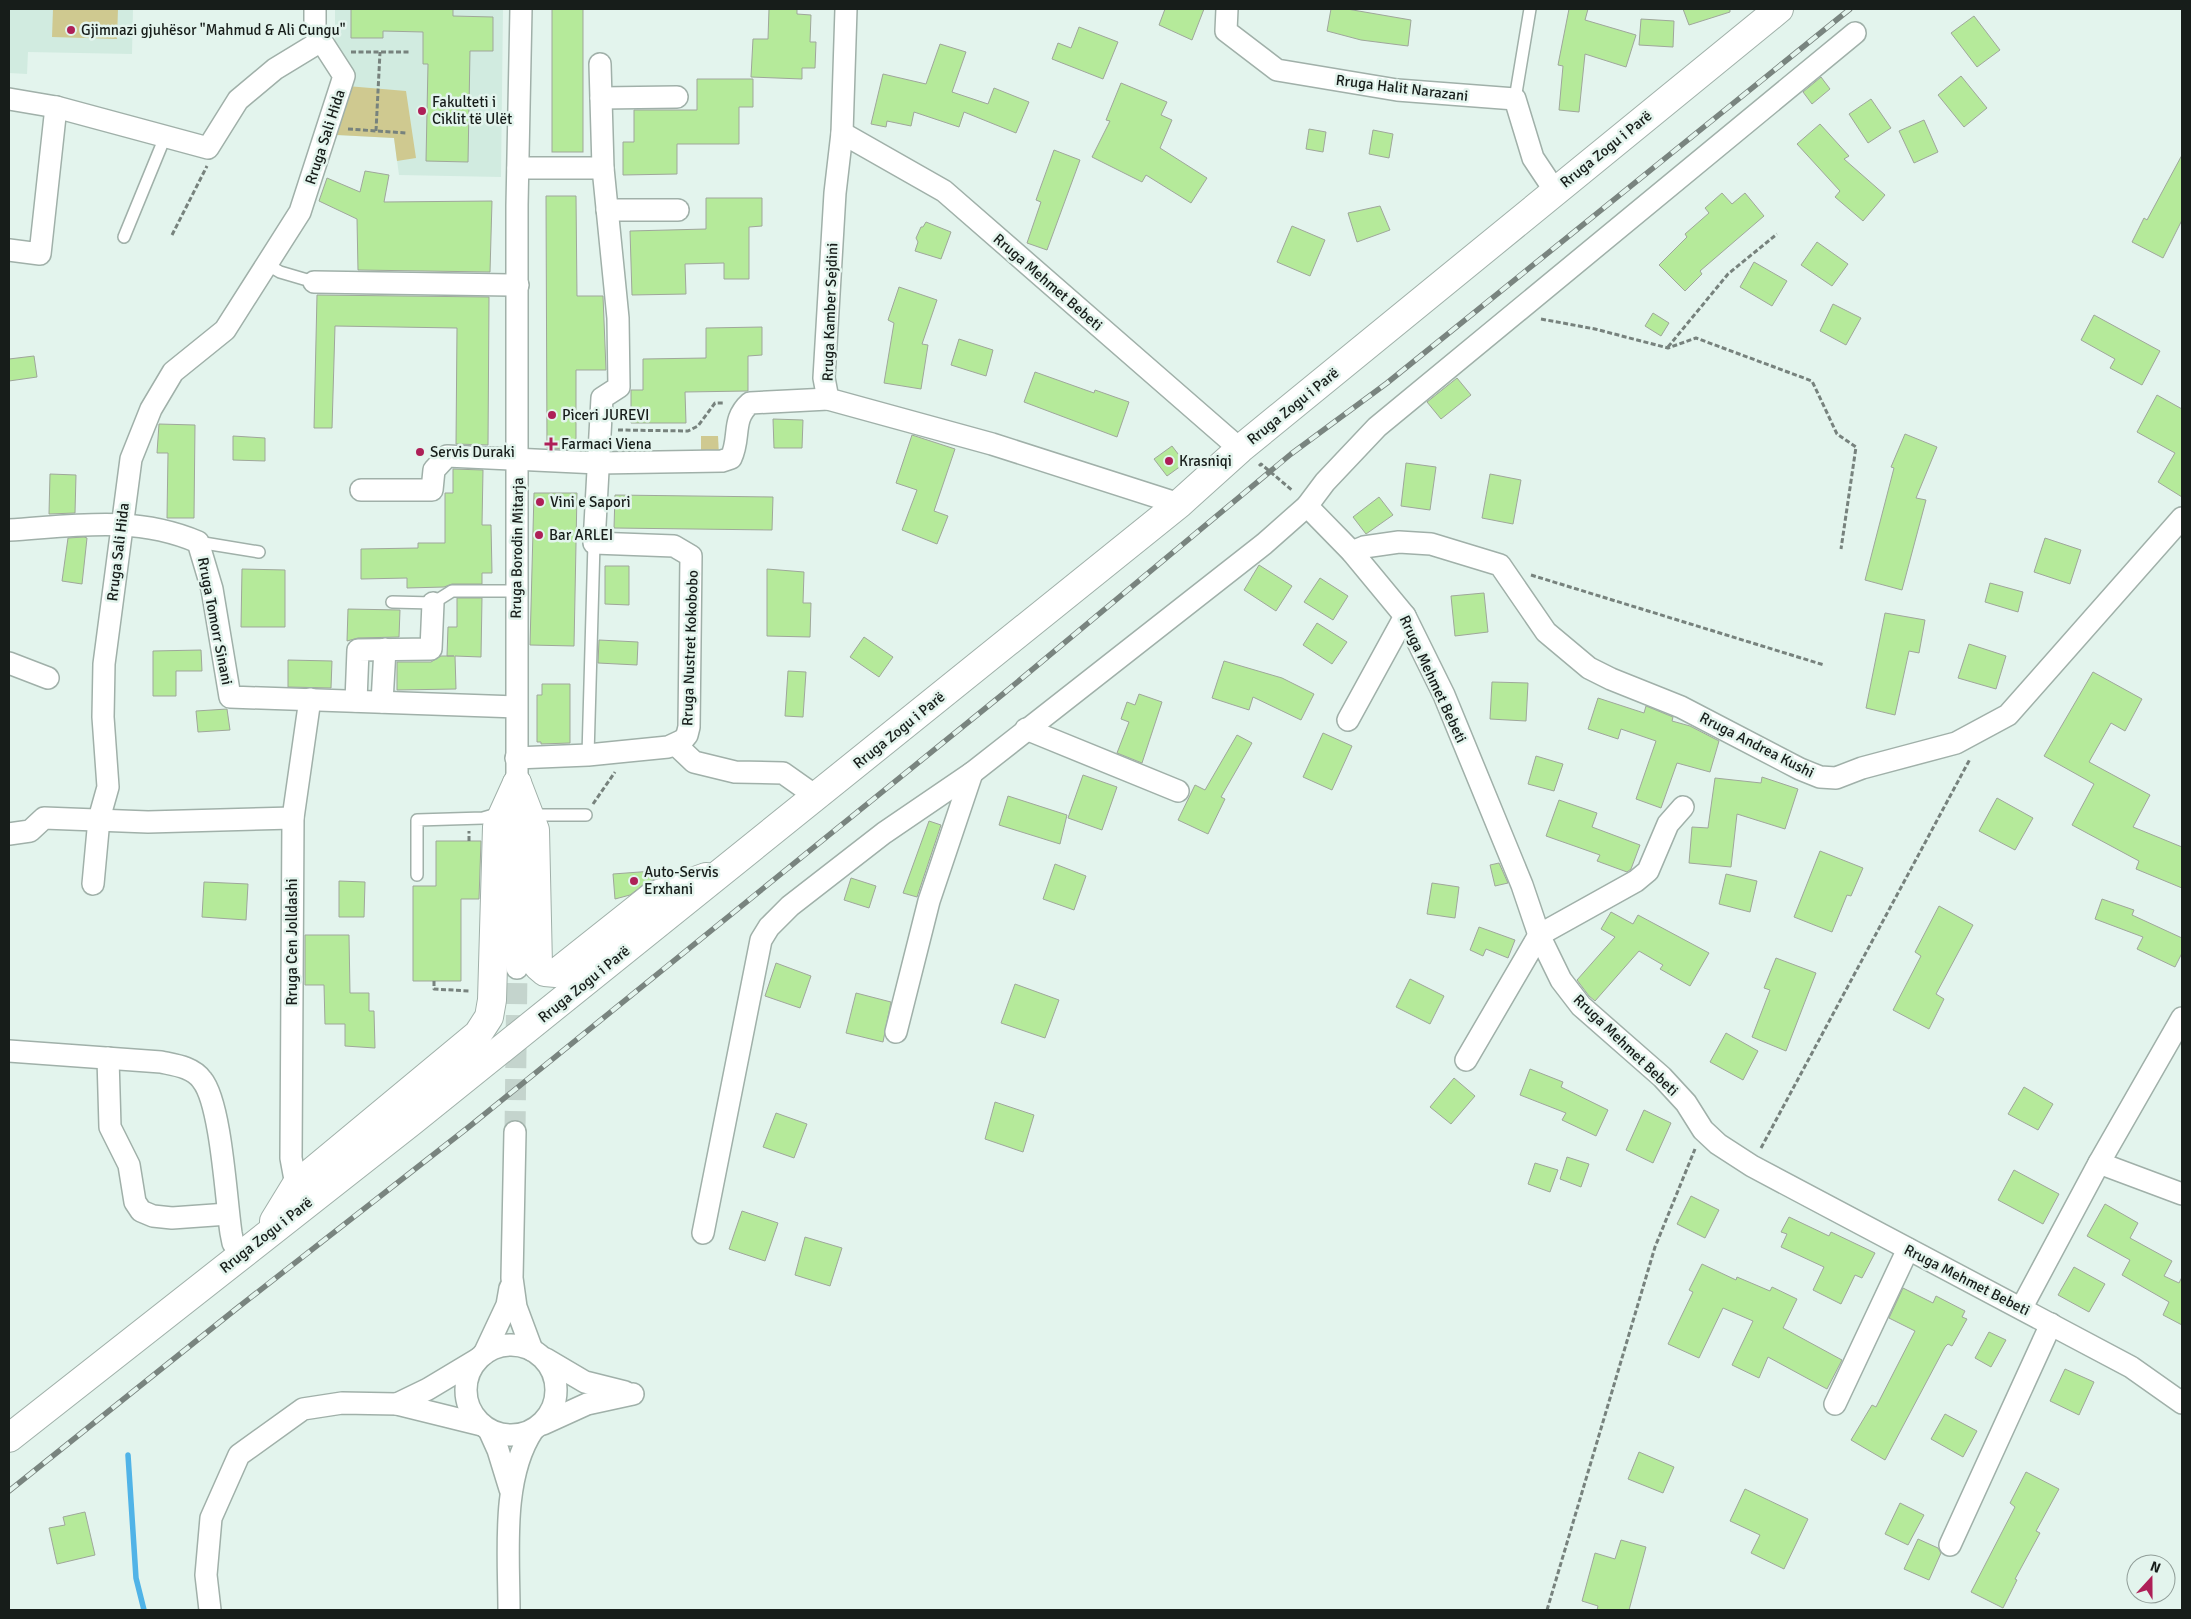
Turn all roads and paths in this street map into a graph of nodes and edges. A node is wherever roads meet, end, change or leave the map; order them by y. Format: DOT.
graph roads {
  1 [pos="315,9"];
  2 [pos="521,9"];
  3 [pos="846,9"];
  4 [pos="1227,9"];
  5 [pos="1530,9"];
  6 [pos="1779,9"];
  7 [pos="1855,33"];
  8 [pos="321,41"];
  9 [pos="347,52"];
  10 [pos="380,52"];
  11 [pos="410,52"];
  12 [pos="600,64"];
  13 [pos="677,97"];
  14 [pos="600,98"];
  15 [pos="9,99"];
  16 [pos="1515,99"];
  17 [pos="56,107"];
  18 [pos="345,129"];
  19 [pos="376,131"];
  20 [pos="406,133"];
  21 [pos="842,133"];
  22 [pos="165,137"];
  23 [pos="208,148"];
  24 [pos="518,168"];
  25 [pos="602,168"];
  26 [pos="1555,191"];
  27 [pos="607,210"];
  28 [pos="678,210"];
  29 [pos="1777,234"];
  30 [pos="172,235"];
  31 [pos="124,237"];
  32 [pos="9,250"];
  33 [pos="268,265"];
  34 [pos="314,282"];
  35 [pos="518,285"];
  36 [pos="1516,314"];
  37 [pos="1668,348"];
  38 [pos="828,399"];
  39 [pos="750,403"];
  40 [pos="600,429"];
  41 [pos="1250,457"];
  42 [pos="518,458"];
  43 [pos="598,463"];
  44 [pos="361,490"];
  45 [pos="1179,504"];
  46 [pos="1307,506"];
  47 [pos="2182,518"];
  48 [pos="122,523"];
  49 [pos="9,530"];
  50 [pos="198,542"];
  51 [pos="594,543"];
  52 [pos="1841,549"];
  53 [pos="259,552"];
  54 [pos="1352,552"];
  55 [pos="1500,565"];
  56 [pos="516,591"];
  57 [pos="392,602"];
  58 [pos="433,603"];
  59 [pos="1405,616"];
  60 [pos="384,649"];
  61 [pos="9,663"];
  62 [pos="1824,665"];
  63 [pos="48,678"];
  64 [pos="310,699"];
  65 [pos="356,701"];
  66 [pos="382,702"];
  67 [pos="516,707"];
  68 [pos="1348,720"];
  69 [pos="1026,730"];
  70 [pos="1974,734"];
  71 [pos="676,745"];
  72 [pos="628,751"];
  73 [pos="588,756"];
  74 [pos="517,770"];
  75 [pos="972,773"];
  76 [pos="1178,790"];
  77 [pos="817,797"];
  78 [pos="1683,806"];
  79 [pos="517,814"];
  80 [pos="586,816"];
  81 [pos="293,818"];
  82 [pos="99,819"];
  83 [pos="9,834"];
  84 [pos="728,869"];
  85 [pos="416,875"];
  86 [pos="94,884"];
  87 [pos="1539,936"];
  88 [pos="517,968"];
  89 [pos="434,981"];
  90 [pos="492,992"];
  91 [pos="2182,1018"];
  92 [pos="896,1032"];
  93 [pos="9,1050"];
  94 [pos="108,1058"];
  95 [pos="1466,1060"];
  96 [pos="1703,1130"];
  97 [pos="515,1132"];
  98 [pos="2099,1163"];
  99 [pos="1752,1166"];
  100 [pos="296,1185"];
  101 [pos="2182,1194"];
  102 [pos="228,1214"];
  103 [pos="703,1233"];
  104 [pos="267,1234"];
  105 [pos="1908,1249"];
  106 [pos="240,1255"];
  107 [pos="512,1278"];
  108 [pos="2022,1308"];
  109 [pos="2051,1324"];
  110 [pos="537,1353"];
  111 [pos="482,1356"];
  112 [pos="2182,1403"];
  113 [pos="397,1404"];
  114 [pos="1835,1404"];
  115 [pos="485,1427"];
  116 [pos="536,1428"];
  117 [pos="9,1438"];
  118 [pos="510,1492"];
  119 [pos="1950,1545"];
  120 [pos="210,1610"];
  121 [pos="509,1610"];
  122 [pos="1547,1610"];
  1 -- 8 [label="street, Rruga Sali Hida"];
  2 -- 24 [label="street, Rruga Borodin Mitarja"];
  3 -- 21 [label="street, Rruga Kamber Sejdini"];
  4 -- 16 [label="street, Rruga Halit Narazani"];
  5 -- 16 [label="lane"];
  6 -- 26 [label="main road, Rruga Zogu i Parë"];
  7 -- 36 [label="street"];
  8 -- 23 [label="street"];
  8 -- 33 [label="street, Rruga Sali Hida"];
  9 -- 10 [label="path"];
  10 -- 11 [label="path"];
  10 -- 19 [label="path"];
  12 -- 14 [label="street"];
  13 -- 14 [label="street"];
  14 -- 25 [label="street"];
  15 -- 17 [label="street"];
  16 -- 26 [label="street"];
  17 -- 22 [label="street"];
  17 -- 32 [label="street"];
  18 -- 19 [label="path"];
  19 -- 20 [label="path"];
  21 -- 38 [label="street, Rruga Kamber Sejdini"];
  21 -- 41 [label="street, Rruga Mehmet Bebeti"];
  22 -- 23 [label="street"];
  22 -- 31 [label="lane"];
  23 -- 30 [label="path"];
  24 -- 25 [label="street"];
  24 -- 35 [label="street, Rruga Borodin Mitarja"];
  25 -- 27 [label="street"];
  26 -- 41 [label="main road, Rruga Zogu i Parë"];
  27 -- 28 [label="street"];
  27 -- 40 [label="street"];
  29 -- 37 [label="path"];
  33 -- 34 [label="lane"];
  33 -- 48 [label="street, Rruga Sali Hida"];
  34 -- 35 [label="street"];
  35 -- 42 [label="street, Rruga Borodin Mitarja"];
  36 -- 37 [label="path"];
  36 -- 46 [label="street"];
  37 -- 52 [label="path"];
  38 -- 39 [label="street"];
  38 -- 45 [label="street, Rruga Kamber Sejdini"];
  39 -- 40 [label="path"];
  39 -- 43 [label="street"];
  40 -- 43 [label="street"];
  41 -- 45 [label="main road, Rruga Zogu i Parë"];
  41 -- 46 [label="path"];
  42 -- 43 [label="street"];
  42 -- 44 [label="street"];
  42 -- 56 [label="street, Rruga Borodin Mitarja"];
  43 -- 51 [label="street"];
  45 -- 77 [label="main road, Rruga Zogu i Parë"];
  46 -- 54 [label="street, Rruga Mehmet Bebeti"];
  46 -- 69 [label="street"];
  47 -- 70 [label="street, Rruga Andrea Kushi"];
  48 -- 49 [label="street, Rruga Tomorr Sinani"];
  48 -- 50 [label="street, Rruga Tomorr Sinani"];
  48 -- 82 [label="street, Rruga Sali Hida"];
  50 -- 53 [label="lane"];
  50 -- 64 [label="street, Rruga Tomorr Sinani"];
  51 -- 71 [label="street, Rruga Nustret Kokobobo"];
  51 -- 73 [label="lane"];
  54 -- 55 [label="street"];
  54 -- 59 [label="street, Rruga Mehmet Bebeti"];
  55 -- 62 [label="path"];
  55 -- 70 [label="street, Rruga Andrea Kushi"];
  56 -- 58 [label="lane"];
  56 -- 67 [label="street, Rruga Borodin Mitarja"];
  57 -- 58 [label="lane"];
  58 -- 60 [label="street"];
  59 -- 68 [label="street"];
  59 -- 87 [label="street, Rruga Mehmet Bebeti"];
  60 -- 65 [label="street"];
  60 -- 66 [label="street"];
  61 -- 63 [label="street"];
  64 -- 65 [label="street, Rruga Tomorr Sinani"];
  64 -- 81 [label="street, Rruga Cen Jolldashi"];
  65 -- 66 [label="street, Rruga Tomorr Sinani"];
  66 -- 67 [label="street, Rruga Tomorr Sinani"];
  67 -- 74 [label="street, Rruga Borodin Mitarja"];
  69 -- 75 [label="street"];
  69 -- 76 [label="street"];
  70 -- 99 [label="path"];
  71 -- 72 [label="street, Rruga Nustret Kokobobo"];
  71 -- 77 [label="street, Rruga Nustret Kokobobo"];
  72 -- 73 [label="street, Rruga Nustret Kokobobo"];
  72 -- 80 [label="path"];
  73 -- 74 [label="street, Rruga Nustret Kokobobo"];
  74 -- 79 [label="main road"];
  74 -- 88 [label="street, Rruga Borodin Mitarja"];
  75 -- 92 [label="street"];
  75 -- 103 [label="street"];
  77 -- 84 [label="main road, Rruga Zogu i Parë"];
  78 -- 87 [label="street"];
  79 -- 80 [label="lane"];
  79 -- 84 [label="main road"];
  79 -- 85 [label="lane"];
  79 -- 90 [label="main road"];
  81 -- 82 [label="street"];
  81 -- 100 [label="street, Rruga Cen Jolldashi"];
  82 -- 83 [label="street"];
  82 -- 86 [label="street, Rruga Sali Hida"];
  84 -- 104 [label="main road, Rruga Zogu i Parë"];
  87 -- 95 [label="street"];
  87 -- 96 [label="street, Rruga Mehmet Bebeti"];
  89 -- 90 [label="path"];
  90 -- 100 [label="main road"];
  91 -- 98 [label="street"];
  93 -- 94 [label="street"];
  94 -- 102 [label="street"];
  94 -- 102 [label="street"];
  96 -- 99 [label="street, Rruga Mehmet Bebeti"];
  96 -- 122 [label="path"];
  97 -- 107 [label="street"];
  98 -- 101 [label="street"];
  98 -- 108 [label="street"];
  99 -- 105 [label="street, Rruga Mehmet Bebeti"];
  100 -- 104 [label="main road"];
  102 -- 106 [label="street"];
  104 -- 106 [label="main road, Rruga Zogu i Parë"];
  105 -- 108 [label="street, Rruga Mehmet Bebeti"];
  105 -- 114 [label="street"];
  106 -- 117 [label="main road, Rruga Zogu i Parë"];
  107 -- 110 [label="street"];
  107 -- 111 [label="street"];
  108 -- 109 [label="street, Rruga Mehmet Bebeti"];
  109 -- 112 [label="street, Rruga Mehmet Bebeti"];
  109 -- 119 [label="street"];
  110 -- 111 [label="street"];
  110 -- 116 [label="street"];
  110 -- 116 [label="street"];
  111 -- 113 [label="street"];
  111 -- 115 [label="street"];
  113 -- 115 [label="street"];
  113 -- 120 [label="street"];
  115 -- 116 [label="street"];
  115 -- 118 [label="street"];
  116 -- 118 [label="street"];
  118 -- 121 [label="street"];
}
